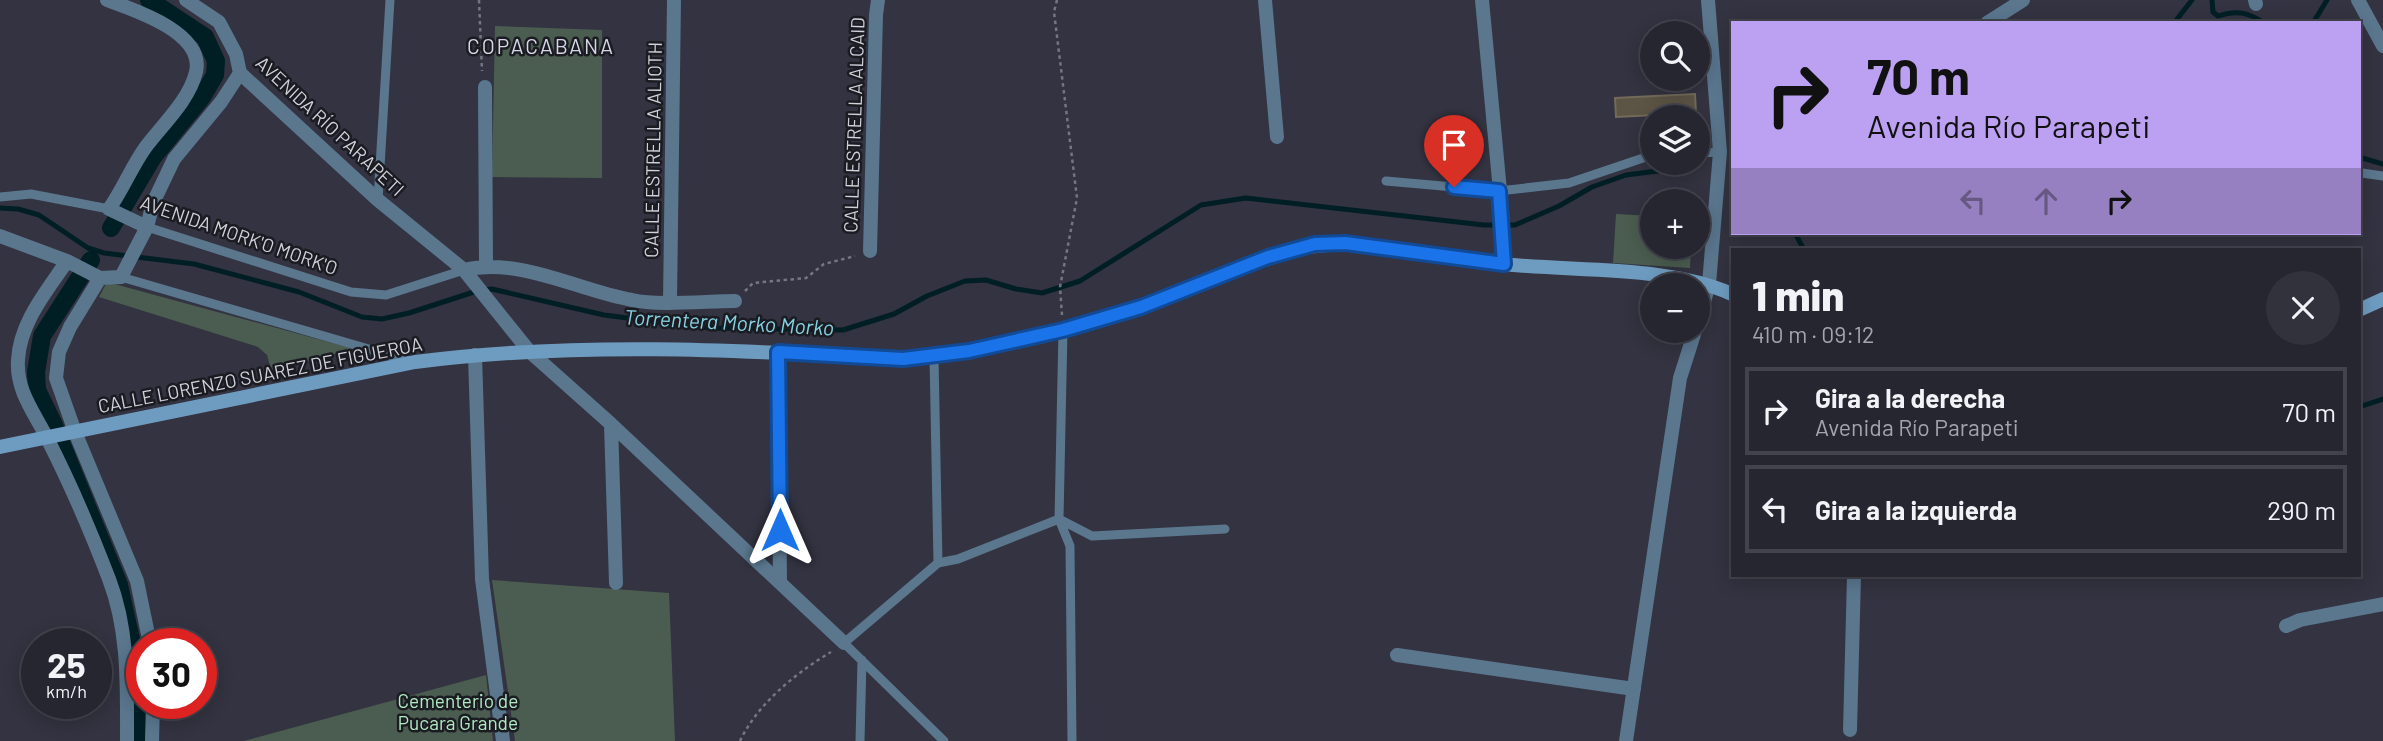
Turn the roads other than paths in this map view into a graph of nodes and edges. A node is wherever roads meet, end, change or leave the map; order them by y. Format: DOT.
graph roads {
  1 [pos="107,0"];
  2 [pos="186,0"];
  3 [pos="390,0"];
  4 [pos="674,0"];
  5 [pos="878,0"];
  6 [pos="1265,0"];
  7 [pos="1482,0"];
  8 [pos="1708,0"];
  9 [pos="2358,0"];
  10 [pos="2021,1"];
  11 [pos="134,4"];
  12 [pos="1990,21"];
  13 [pos="2383,46"];
  14 [pos="240,73"];
  15 [pos="485,88"];
  16 [pos="1277,137"];
  17 [pos="1726,151"];
  18 [pos="1640,159"];
  19 [pos="2362,173"];
  20 [pos="2383,176"];
  21 [pos="1386,181"];
  22 [pos="1499,191"];
  23 [pos="0,197"];
  24 [pos="378,200"];
  25 [pos="109,209"];
  26 [pos="147,227"];
  27 [pos="0,236"];
  28 [pos="870,251"];
  29 [pos="67,261"];
  30 [pos="1504,264"];
  31 [pos="486,265"];
  32 [pos="464,270"];
  33 [pos="123,272"];
  34 [pos="1640,275"];
  35 [pos="1710,276"];
  36 [pos="100,278"];
  37 [pos="1710,284"];
  38 [pos="1731,294"];
  39 [pos="2383,299"];
  40 [pos="670,301"];
  41 [pos="735,301"];
  42 [pos="2361,309"];
  43 [pos="1063,330"];
  44 [pos="1691,343"];
  45 [pos="529,351"];
  46 [pos="778,352"];
  47 [pos="475,355"];
  48 [pos="934,357"];
  49 [pos="415,362"];
  50 [pos="611,424"];
  51 [pos="75,432"];
  52 [pos="47,437"];
  53 [pos="0,447"];
  54 [pos="1059,519"];
  55 [pos="1225,529"];
  56 [pos="938,563"];
  57 [pos="1854,577"];
  58 [pos="780,581"];
  59 [pos="616,583"];
  60 [pos="2383,604"];
  61 [pos="2286,626"];
  62 [pos="147,628"];
  63 [pos="844,643"];
  64 [pos="1397,655"];
  65 [pos="862,660"];
  66 [pos="1634,689"];
  67 [pos="153,719"];
  68 [pos="1850,730"];
  69 [pos="127,741"];
  70 [pos="152,741"];
  71 [pos="503,741"];
  72 [pos="860,741"];
  73 [pos="944,741"];
  74 [pos="1072,741"];
  75 [pos="1626,741"];
  1 -- 11 [label="street"];
  2 -- 14 [label="street, AVENIDA RÍO PARAPETI"];
  3 -- 24 [label="lane"];
  4 -- 40 [label="street, CALLE ESTRELLA ALIOTH"];
  5 -- 28 [label="street, CALLE ESTRELLA ALCAID"];
  6 -- 16 [label="street"];
  7 -- 22 [label="street"];
  8 -- 17 [label="street"];
  9 -- 13 [label="street"];
  10 -- 12 [label="street"];
  11 -- 25 [label="street"];
  14 -- 24 [label="street, AVENIDA RÍO PARAPETI"];
  14 -- 26 [label="street"];
  15 -- 31 [label="street"];
  17 -- 35 [label="street"];
  18 -- 22 [label="lane"];
  19 -- 20 [label="lane"];
  21 -- 22 [label="lane"];
  22 -- 30 [label="street"];
  23 -- 25 [label="lane, AVENIDA MORK'O MORK'O"];
  24 -- 32 [label="street, AVENIDA RÍO PARAPETI"];
  25 -- 26 [label="street, AVENIDA MORK'O MORK'O"];
  26 -- 32 [label="lane, AVENIDA MORK'O MORK'O"];
  26 -- 33 [label="street"];
  27 -- 29 [label="street"];
  29 -- 36 [label="street"];
  29 -- 52 [label="street"];
  30 -- 34 [label="main road"];
  30 -- 43 [label="main road"];
  31 -- 32 [label="street"];
  31 -- 40 [label="street"];
  32 -- 45 [label="street, AVENIDA RÍO PARAPETI"];
  33 -- 36 [label="street"];
  33 -- 49 [label="lane"];
  36 -- 51 [label="street"];
  37 -- 38 [label="main road"];
  39 -- 42 [label="main road"];
  40 -- 41 [label="street"];
  43 -- 48 [label="main road"];
  43 -- 54 [label="lane"];
  44 -- 66 [label="street"];
  45 -- 46 [label="main road"];
  45 -- 47 [label="main road, CALLE LORENZO SUAREZ DE FIGUEROA"];
  45 -- 50 [label="street, AVENIDA RÍO PARAPETI"];
  46 -- 48 [label="main road"];
  46 -- 58 [label="street"];
  47 -- 49 [label="main road, CALLE LORENZO SUAREZ DE FIGUEROA"];
  47 -- 71 [label="street"];
  48 -- 56 [label="lane"];
  49 -- 51 [label="main road, CALLE LORENZO SUAREZ DE FIGUEROA"];
  50 -- 58 [label="street, AVENIDA RÍO PARAPETI"];
  50 -- 59 [label="street"];
  51 -- 52 [label="main road, CALLE LORENZO SUAREZ DE FIGUEROA"];
  51 -- 62 [label="street"];
  52 -- 53 [label="main road, CALLE LORENZO SUAREZ DE FIGUEROA"];
  52 -- 69 [label="street"];
  54 -- 55 [label="lane"];
  54 -- 56 [label="lane"];
  54 -- 74 [label="lane"];
  56 -- 63 [label="lane"];
  57 -- 68 [label="street"];
  58 -- 63 [label="street, AVENIDA RÍO PARAPETI"];
  60 -- 61 [label="street"];
  63 -- 65 [label="lane"];
  64 -- 66 [label="street"];
  65 -- 72 [label="lane"];
  65 -- 73 [label="lane"];
  66 -- 75 [label="street"];
  67 -- 70 [label="street"];
}
